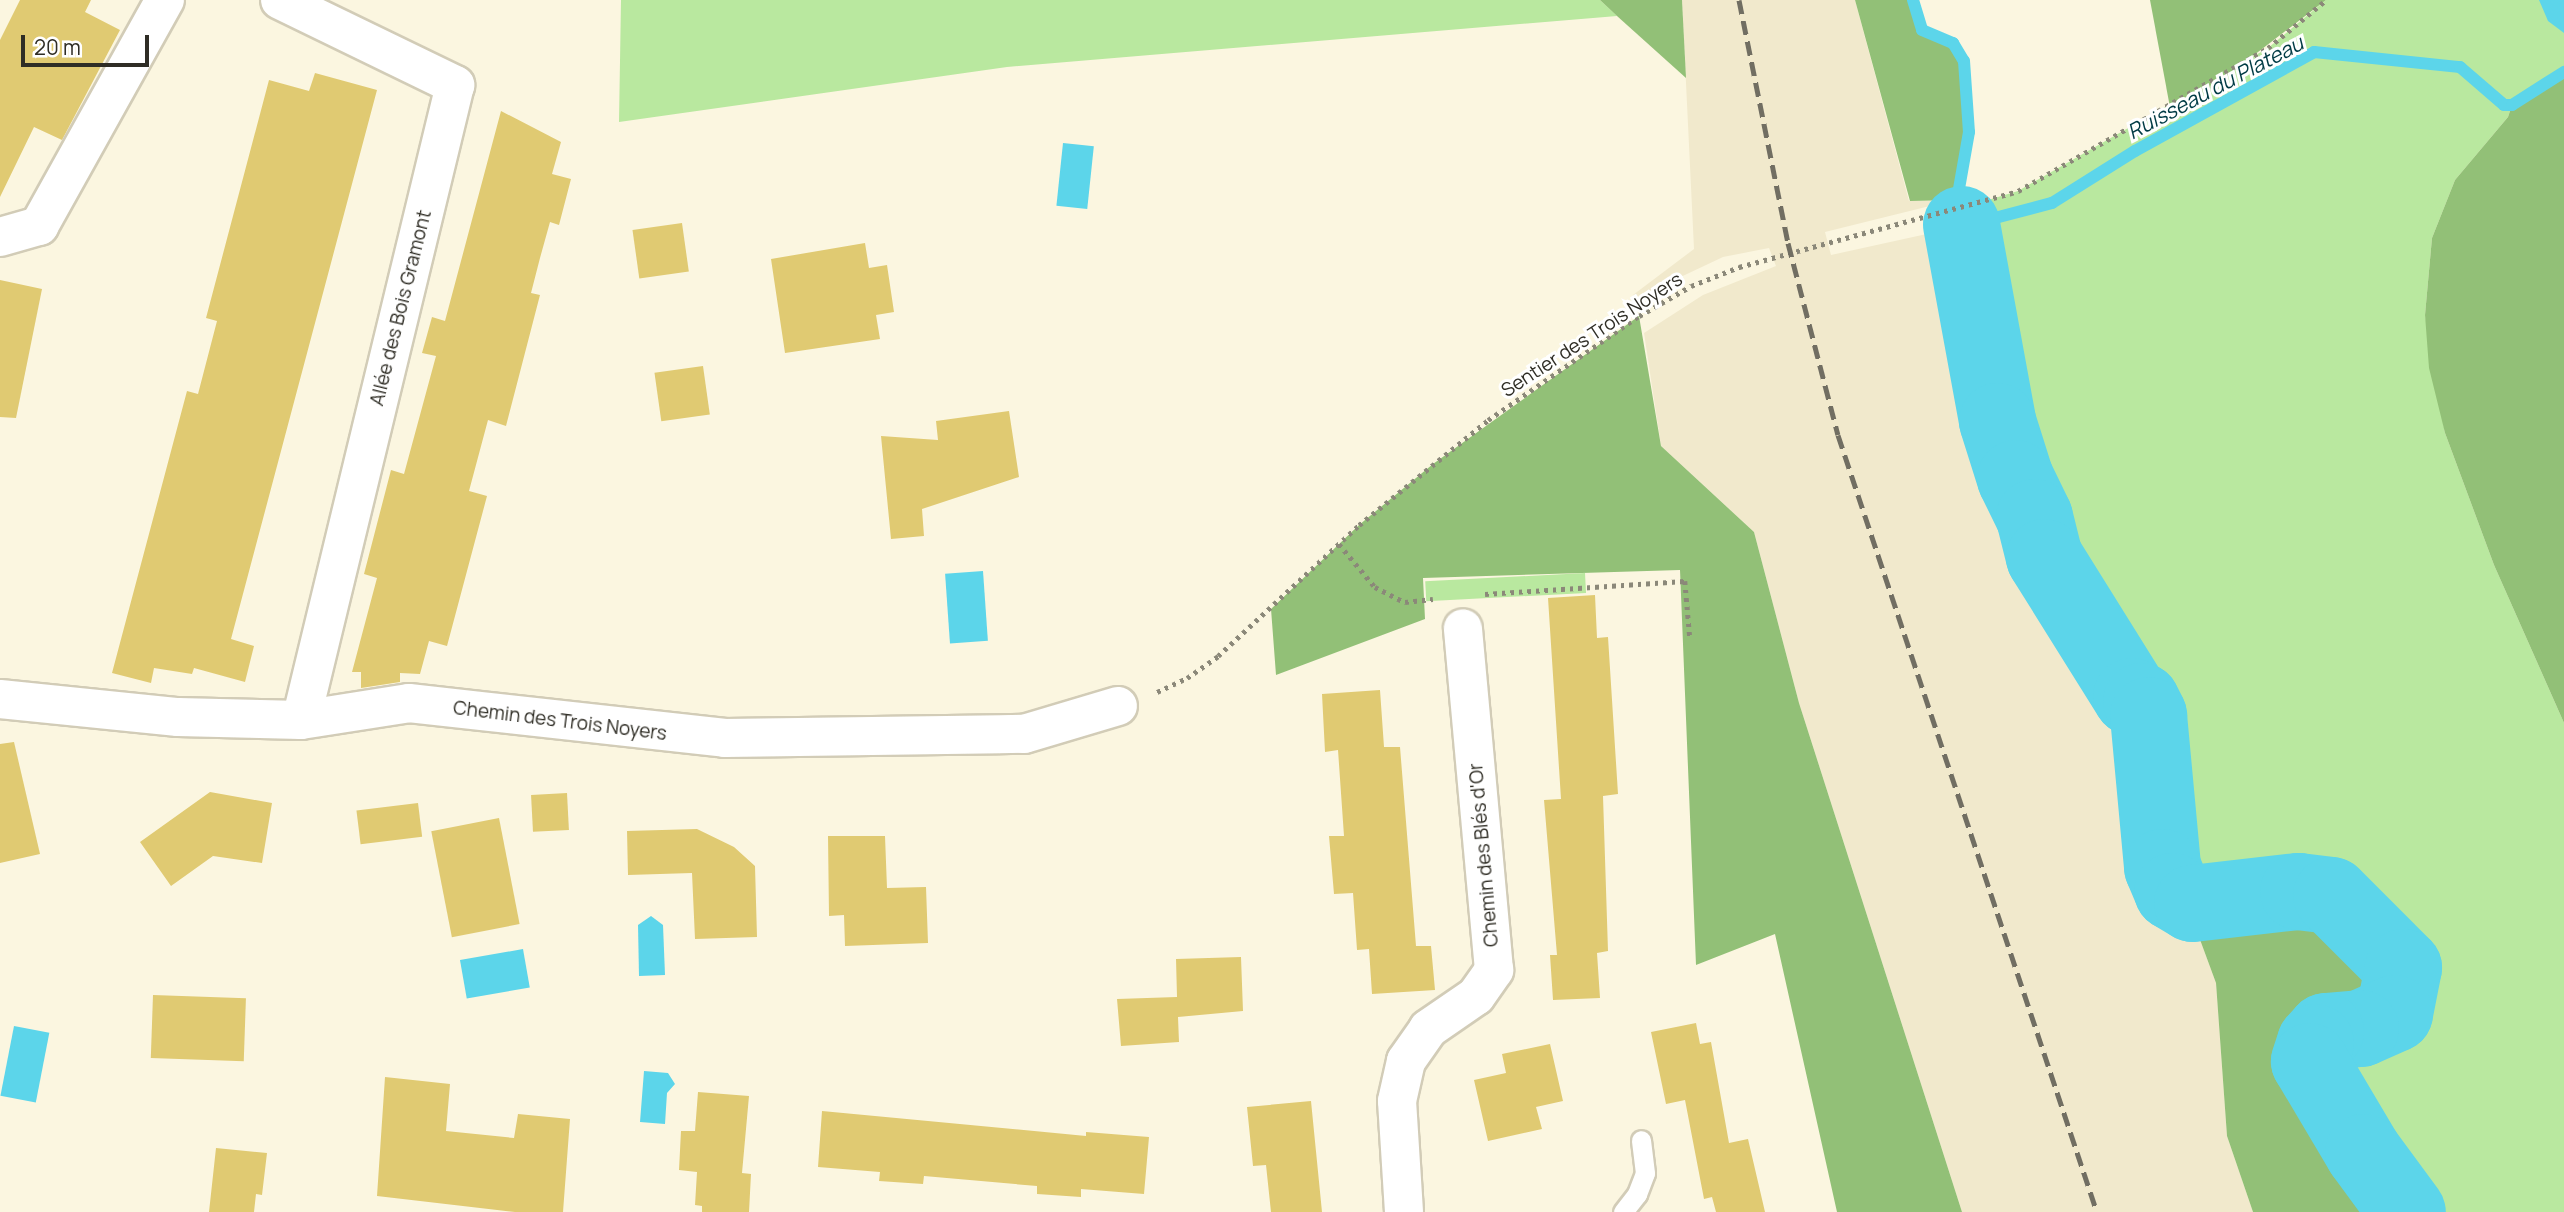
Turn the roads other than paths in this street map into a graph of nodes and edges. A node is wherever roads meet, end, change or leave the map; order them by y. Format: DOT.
graph roads {
  1 [pos="165,0"];
  2 [pos="281,0"];
  3 [pos="0,237"];
  4 [pos="1462,612"];
  5 [pos="0,699"];
  6 [pos="1118,706"];
  7 [pos="301,720"];
  8 [pos="1641,1140"];
  9 [pos="1404,1212"];
  10 [pos="1623,1212"];
  1 -- 3 [label="street"];
  2 -- 7 [label="street, Allée des Bois Gramont"];
  4 -- 9 [label="street, Chemin des Blés d'Or"];
  5 -- 7 [label="street, Chemin des Trois Noyers"];
  6 -- 7 [label="street, Chemin des Trois Noyers"];
  8 -- 10 [label="lane"];
}
